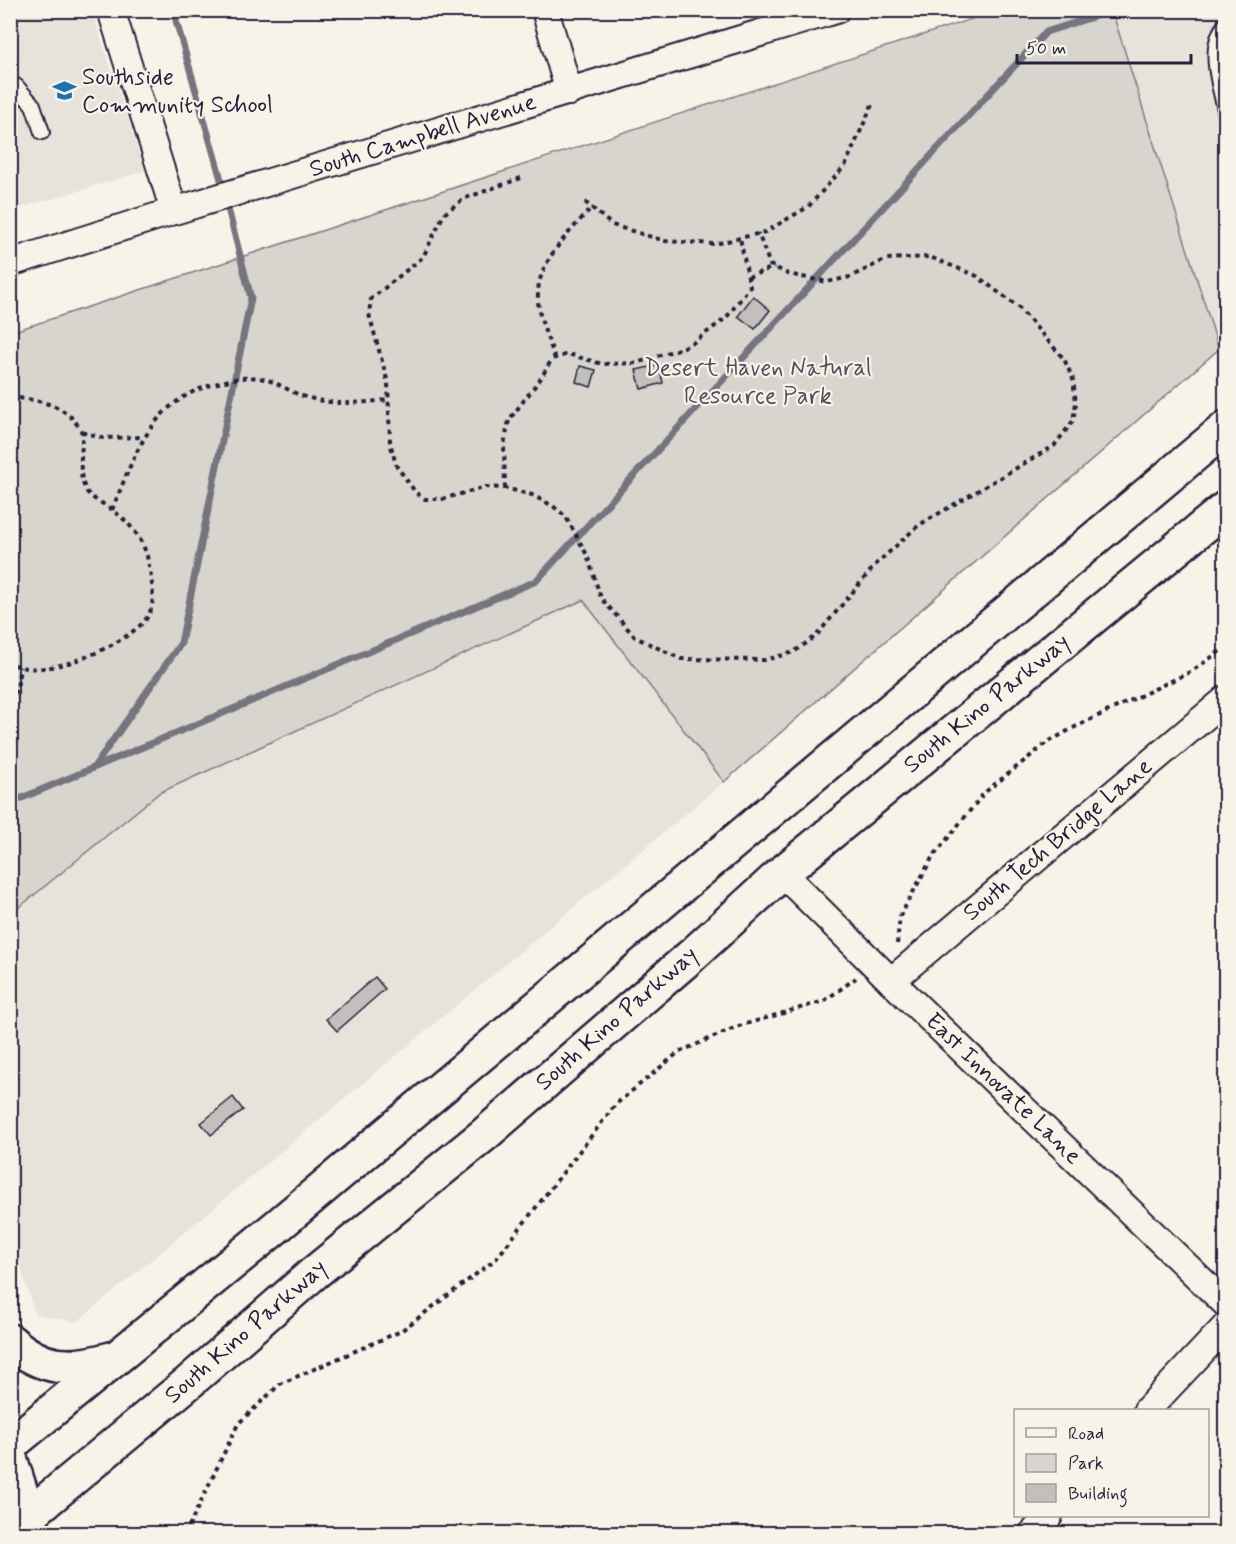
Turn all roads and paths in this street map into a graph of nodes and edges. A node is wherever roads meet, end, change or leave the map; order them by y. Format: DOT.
graph roads {
  1 [pos="111,10"];
  2 [pos="545,10"];
  3 [pos="820,13"];
  4 [pos="1226,24"];
  5 [pos="10,86"];
  6 [pos="569,93"];
  7 [pos="872,105"];
  8 [pos="1226,115"];
  9 [pos="42,132"];
  10 [pos="521,178"];
  11 [pos="585,202"];
  12 [pos="592,207"];
  13 [pos="174,211"];
  14 [pos="758,233"];
  15 [pos="740,238"];
  16 [pos="10,264"];
  17 [pos="775,267"];
  18 [pos="748,277"];
  19 [pos="555,358"];
  20 [pos="10,397"];
  21 [pos="387,400"];
  22 [pos="1226,428"];
  23 [pos="82,432"];
  24 [pos="145,437"];
  25 [pos="505,488"];
  26 [pos="1226,508"];
  27 [pos="112,510"];
  28 [pos="1226,647"];
  29 [pos="10,663"];
  30 [pos="20,667"];
  31 [pos="1226,699"];
  32 [pos="10,702"];
  33 [pos="782,873"];
  34 [pos="883,973"];
  35 [pos="1226,1304"];
  36 [pos="1226,1326"];
  37 [pos="10,1341"];
  38 [pos="115,1358"];
  39 [pos="1148,1409"];
  40 [pos="10,1445"];
  41 [pos="10,1458"];
  42 [pos="1047,1517"];
  43 [pos="24,1527"];
  44 [pos="183,1533"];
  45 [pos="1032,1533"];
  1 -- 13 [label="street"];
  2 -- 6 [label="street"];
  3 -- 6 [label="street, South Campbell Avenue"];
  4 -- 8 [label="lane"];
  5 -- 9 [label="lane"];
  6 -- 13 [label="street, South Campbell Avenue"];
  7 -- 14 [label="path"];
  10 -- 21 [label="path"];
  11 -- 12 [label="path"];
  12 -- 15 [label="path"];
  12 -- 19 [label="path"];
  13 -- 16 [label="street, South Campbell Avenue"];
  14 -- 15 [label="path"];
  14 -- 17 [label="path"];
  15 -- 18 [label="path"];
  17 -- 18 [label="path"];
  17 -- 25 [label="path"];
  18 -- 19 [label="path"];
  19 -- 25 [label="path"];
  20 -- 23 [label="path"];
  21 -- 24 [label="path"];
  21 -- 25 [label="path"];
  22 -- 38 [label="main road"];
  23 -- 24 [label="path"];
  23 -- 27 [label="path"];
  24 -- 27 [label="path"];
  26 -- 33 [label="main road, South Kino Parkway"];
  27 -- 30 [label="path"];
  28 -- 34 [label="path"];
  29 -- 30 [label="path"];
  30 -- 32 [label="path"];
  31 -- 34 [label="street, South Tech Bridge Lane"];
  33 -- 34 [label="street, East Innovate Lane"];
  33 -- 43 [label="main road, South Kino Parkway"];
  34 -- 35 [label="street, East Innovate Lane"];
  34 -- 44 [label="path"];
  36 -- 39 [label="street"];
  37 -- 38 [label="main road"];
  38 -- 40 [label="main road"];
  41 -- 43 [label="main road"];
  42 -- 45 [label="street"];
}
